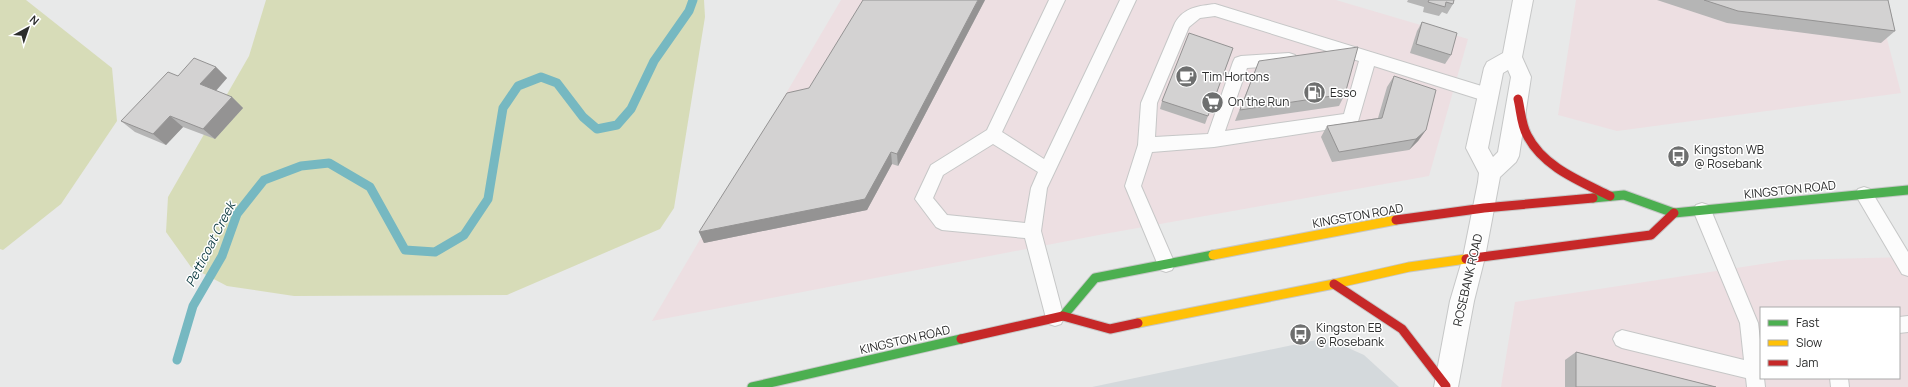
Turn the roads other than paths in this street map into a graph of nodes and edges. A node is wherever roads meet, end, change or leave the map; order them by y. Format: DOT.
graph roads {
  1 [pos="1057,0"];
  2 [pos="1128,0"];
  3 [pos="1523,0"];
  4 [pos="1310,56"];
  5 [pos="1368,57"];
  6 [pos="1512,57"];
  7 [pos="1488,94"];
  8 [pos="1518,99"];
  9 [pos="1311,110"];
  10 [pos="1270,116"];
  11 [pos="1308,126"];
  12 [pos="1265,132"];
  13 [pos="993,135"];
  14 [pos="1214,140"];
  15 [pos="1146,146"];
  16 [pos="1048,170"];
  17 [pos="1490,173"];
  18 [pos="1908,190"];
  19 [pos="1864,194"];
  20 [pos="1610,196"];
  21 [pos="1484,208"];
  22 [pos="1702,210"];
  23 [pos="1674,213"];
  24 [pos="1032,231"];
  25 [pos="1474,257"];
  26 [pos="1166,264"];
  27 [pos="1908,268"];
  28 [pos="1334,284"];
  29 [pos="1059,317"];
  30 [pos="1622,339"];
  31 [pos="1755,379"];
  32 [pos="1446,386"];
  33 [pos="752,387"];
  1 -- 13 [label="lane"];
  2 -- 16 [label="lane"];
  3 -- 6 [label="street"];
  4 -- 5 [label="lane"];
  4 -- 14 [label="lane"];
  4 -- 15 [label="lane"];
  5 -- 7 [label="lane"];
  5 -- 11 [label="lane"];
  6 -- 7 [label="street"];
  6 -- 8 [label="street"];
  7 -- 17 [label="street"];
  8 -- 17 [label="street"];
  8 -- 20 [label="main road"];
  9 -- 11 [label="lane"];
  10 -- 12 [label="lane"];
  11 -- 12 [label="lane"];
  12 -- 14 [label="lane"];
  13 -- 16 [label="lane"];
  13 -- 24 [label="lane"];
  14 -- 15 [label="lane"];
  15 -- 26 [label="lane"];
  16 -- 24 [label="lane"];
  17 -- 21 [label="street, ROSEBANK ROAD"];
  18 -- 19 [label="main road, KINGSTON ROAD"];
  19 -- 22 [label="main road, KINGSTON ROAD"];
  19 -- 27 [label="lane"];
  20 -- 21 [label="main road, KINGSTON ROAD"];
  20 -- 23 [label="main road, KINGSTON ROAD"];
  21 -- 25 [label="street, ROSEBANK ROAD"];
  21 -- 26 [label="main road, KINGSTON ROAD"];
  22 -- 23 [label="main road, KINGSTON ROAD"];
  22 -- 31 [label="lane"];
  23 -- 25 [label="main road, KINGSTON ROAD"];
  24 -- 29 [label="lane"];
  25 -- 28 [label="main road, KINGSTON ROAD"];
  25 -- 32 [label="street, ROSEBANK ROAD"];
  26 -- 29 [label="main road, KINGSTON ROAD"];
  28 -- 29 [label="main road, KINGSTON ROAD"];
  28 -- 32 [label="main road"];
  29 -- 33 [label="main road, KINGSTON ROAD"];
  30 -- 31 [label="lane"];
}
